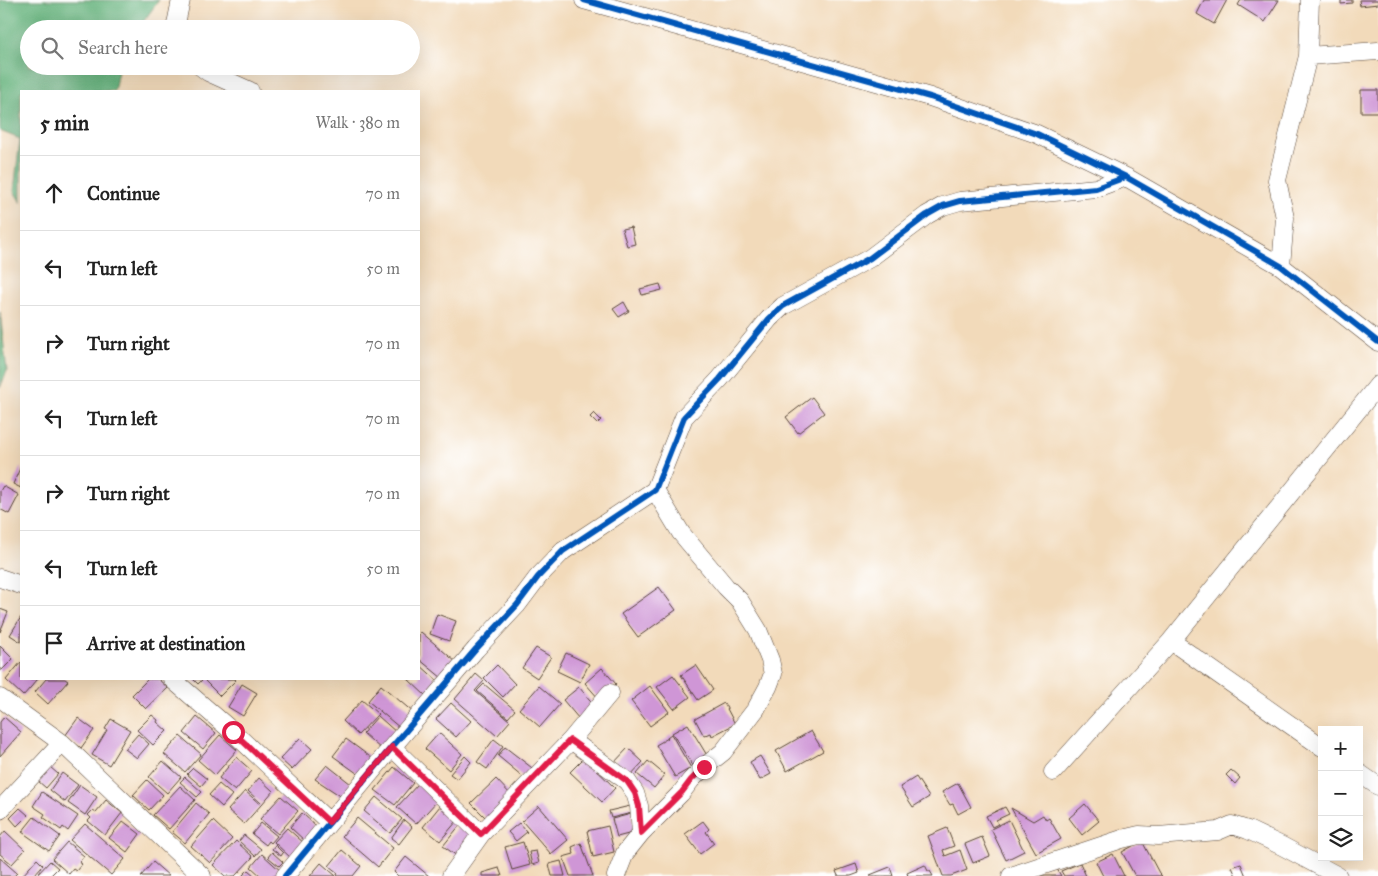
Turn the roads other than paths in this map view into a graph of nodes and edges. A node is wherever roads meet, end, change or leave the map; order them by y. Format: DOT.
graph roads {
  1 [pos="181,0"];
  2 [pos="584,0"];
  3 [pos="1310,0"];
  4 [pos="177,20"];
  5 [pos="1378,51"];
  6 [pos="1308,56"];
  7 [pos="215,75"];
  8 [pos="248,90"];
  9 [pos="1126,178"];
  10 [pos="1281,266"];
  11 [pos="1378,342"];
  12 [pos="1378,385"];
  13 [pos="655,490"];
  14 [pos="0,578"];
  15 [pos="20,586"];
  16 [pos="1170,641"];
  17 [pos="173,680"];
  18 [pos="610,693"];
  19 [pos="0,698"];
  20 [pos="570,740"];
  21 [pos="62,743"];
  22 [pos="1318,744"];
  23 [pos="392,747"];
  24 [pos="1053,772"];
  25 [pos="1363,776"];
  26 [pos="1378,786"];
  27 [pos="0,810"];
  28 [pos="329,822"];
  29 [pos="641,833"];
  30 [pos="481,834"];
  31 [pos="202,876"];
  32 [pos="285,876"];
  33 [pos="451,876"];
  34 [pos="616,876"];
  35 [pos="1011,876"];
  36 [pos="1338,876"];
  1 -- 4 [label="street"];
  2 -- 9 [label="street"];
  3 -- 6 [label="street"];
  5 -- 6 [label="street"];
  6 -- 10 [label="street"];
  7 -- 8 [label="street"];
  9 -- 10 [label="street"];
  9 -- 13 [label="street"];
  10 -- 11 [label="street"];
  12 -- 16 [label="street"];
  13 -- 23 [label="street"];
  13 -- 29 [label="street"];
  14 -- 15 [label="street"];
  16 -- 22 [label="street"];
  16 -- 24 [label="street"];
  17 -- 28 [label="street"];
  18 -- 20 [label="street"];
  19 -- 21 [label="street"];
  20 -- 29 [label="street"];
  20 -- 30 [label="street"];
  21 -- 27 [label="street"];
  21 -- 31 [label="street"];
  23 -- 28 [label="street"];
  23 -- 30 [label="street"];
  25 -- 26 [label="street"];
  28 -- 32 [label="street"];
  29 -- 34 [label="street"];
  30 -- 33 [label="street"];
  35 -- 36 [label="street"];
}
